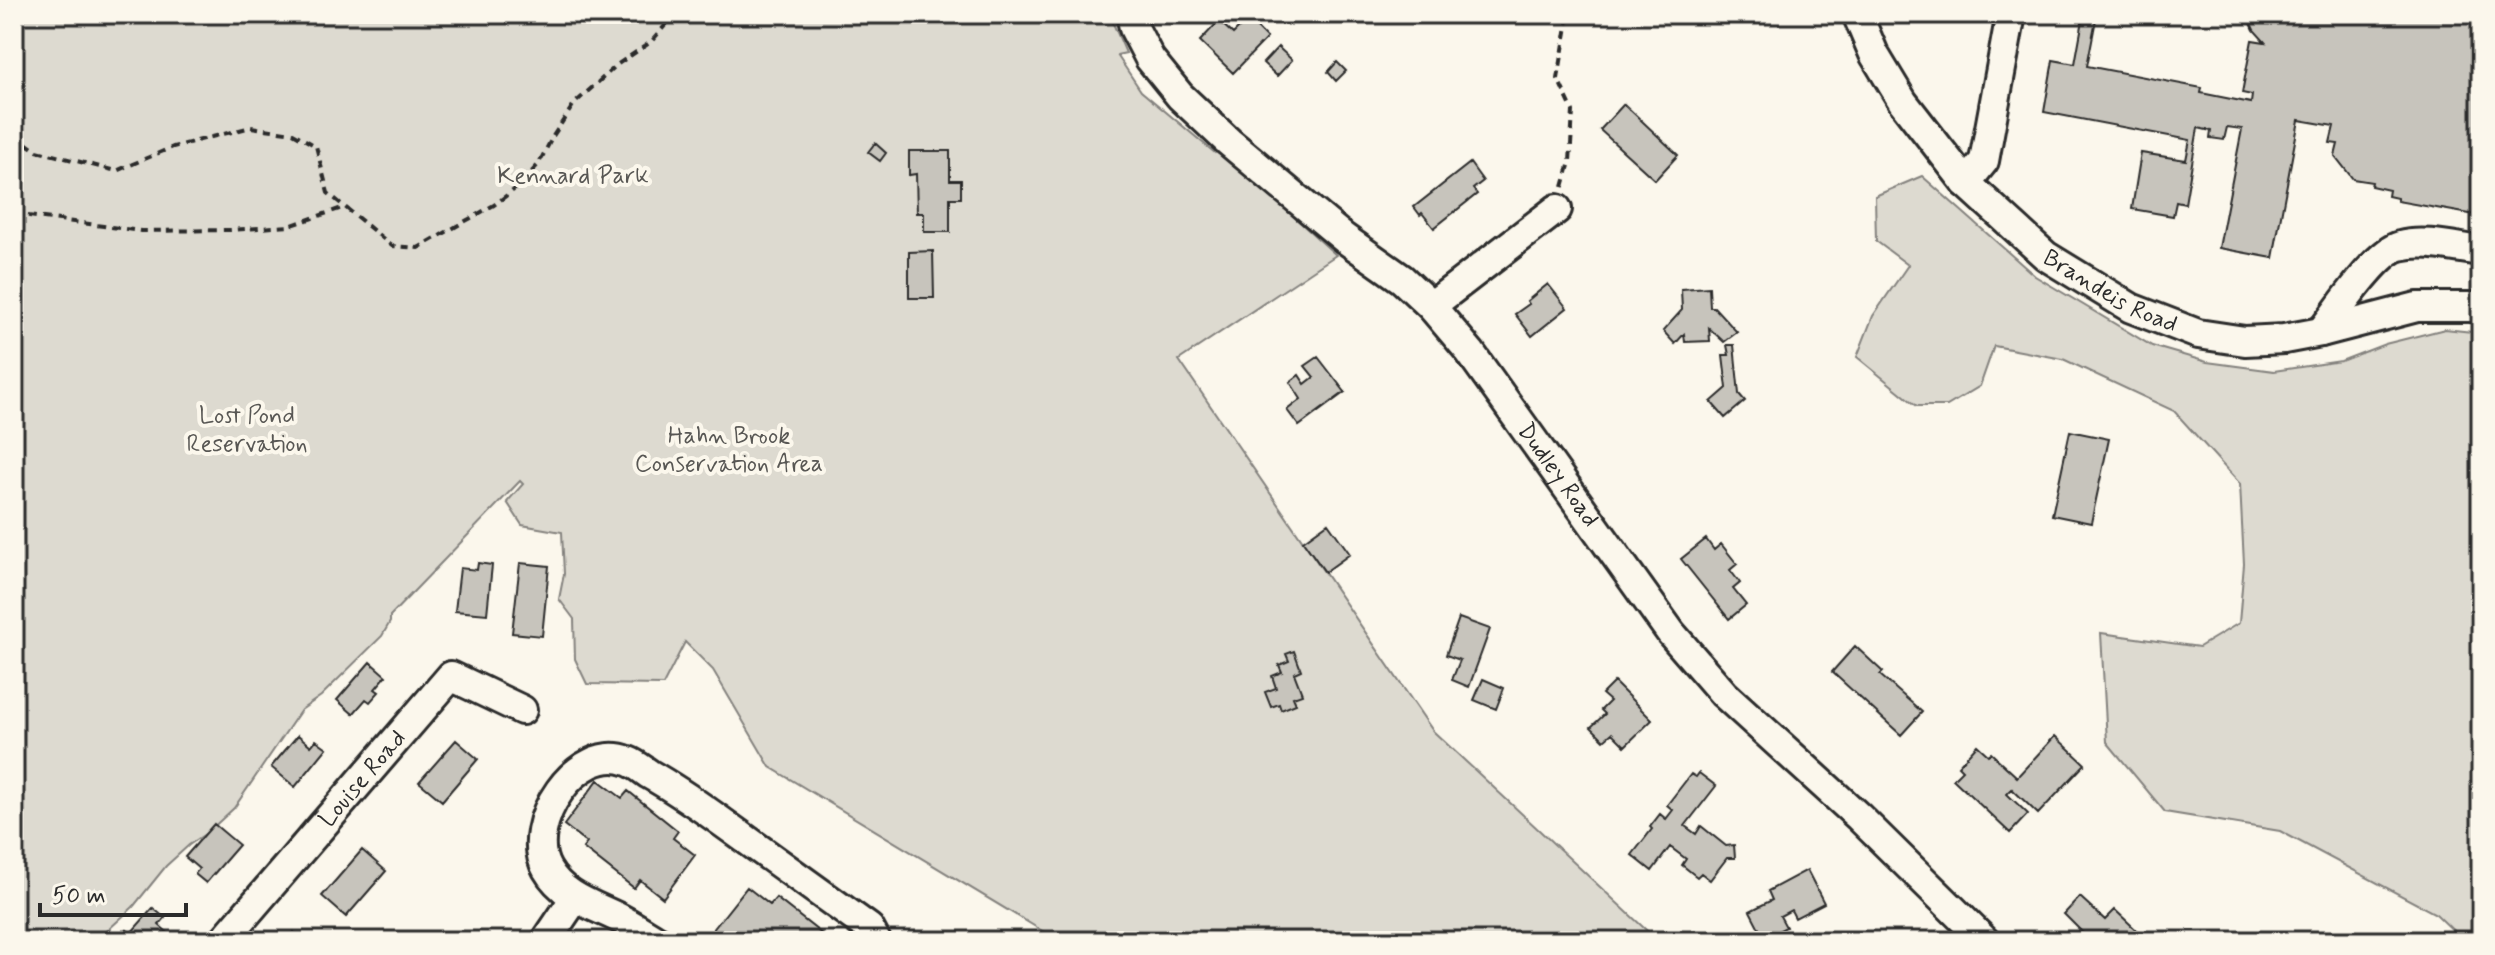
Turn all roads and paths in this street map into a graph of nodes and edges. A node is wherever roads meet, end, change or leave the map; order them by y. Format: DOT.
graph roads {
  1 [pos="675,14"];
  2 [pos="1131,14"];
  3 [pos="1569,14"];
  4 [pos="1857,14"];
  5 [pos="2011,14"];
  6 [pos="14,135"];
  7 [pos="1966,183"];
  8 [pos="345,207"];
  9 [pos="1557,209"];
  10 [pos="14,214"];
  11 [pos="2481,251"];
  12 [pos="1431,306"];
  13 [pos="2481,307"];
  14 [pos="2321,332"];
  15 [pos="2481,568"];
  16 [pos="2481,630"];
  17 [pos="522,710"];
  18 [pos="575,898"];
  19 [pos="223,941"];
  20 [pos="546,941"];
  21 [pos="658,941"];
  22 [pos="876,941"];
  23 [pos="1985,941"];
  1 -- 8 [label="path"];
  2 -- 12 [label="street, Dudley Road"];
  3 -- 9 [label="path"];
  4 -- 7 [label="street, Brandeis Road"];
  5 -- 7 [label="street"];
  6 -- 8 [label="path"];
  7 -- 14 [label="street, Brandeis Road"];
  8 -- 10 [label="path"];
  9 -- 12 [label="street"];
  11 -- 14 [label="street"];
  12 -- 23 [label="street, Dudley Road"];
  13 -- 14 [label="street, Brandeis Road"];
  15 -- 16 [label="path"];
  17 -- 19 [label="street, Louise Road"];
  18 -- 20 [label="street"];
  18 -- 21 [label="street"];
  18 -- 22 [label="street"];
}
